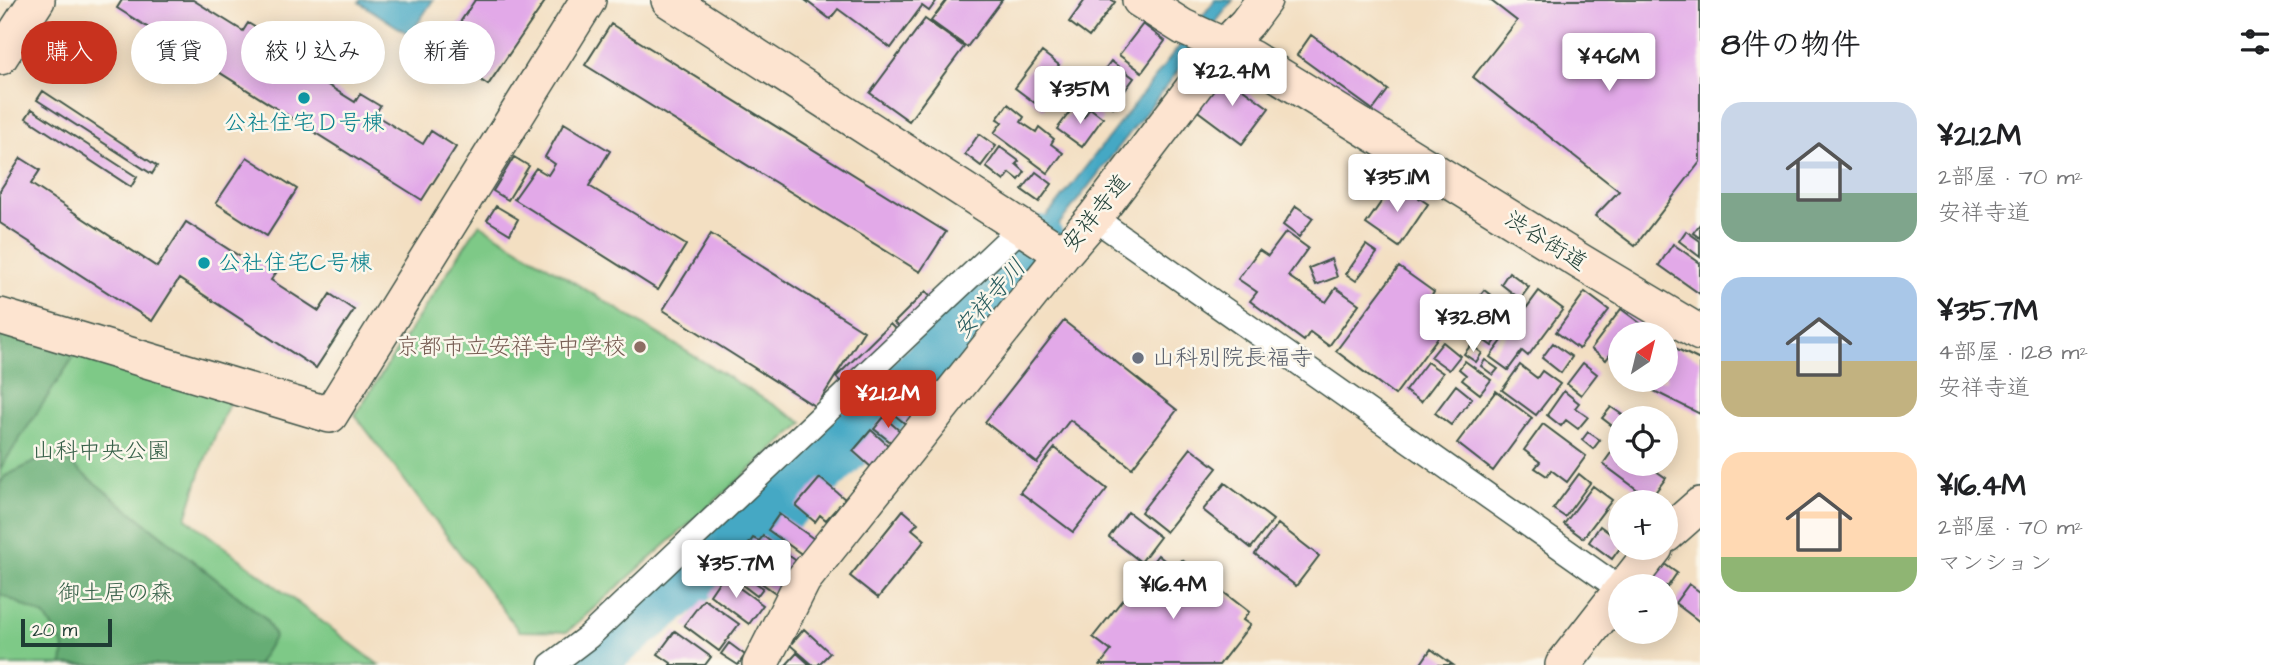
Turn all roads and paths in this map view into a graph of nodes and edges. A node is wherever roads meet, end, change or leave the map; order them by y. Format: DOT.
graph roads {
  1 [pos="37,0"];
  2 [pos="588,0"];
  3 [pos="669,0"];
  4 [pos="1140,0"];
  5 [pos="1265,0"];
  6 [pos="1220,44"];
  7 [pos="0,57"];
  8 [pos="1094,218"];
  9 [pos="1023,226"];
  10 [pos="1063,254"];
  11 [pos="0,316"];
  12 [pos="1700,333"];
  13 [pos="1700,505"];
  14 [pos="1678,524"];
  15 [pos="1646,560"];
  16 [pos="1634,574"];
  17 [pos="1608,582"];
  18 [pos="1608,607"];
  19 [pos="551,665"];
  20 [pos="760,665"];
  21 [pos="1563,665"];
  1 -- 7 [label="street"];
  2 -- 11 [label="street"];
  3 -- 9 [label="street"];
  4 -- 6 [label="street, 渋谷街道"];
  5 -- 6 [label="street, 安祥寺道"];
  6 -- 8 [label="street, 安祥寺道"];
  6 -- 12 [label="street, 渋谷街道"];
  8 -- 10 [label="street, 安祥寺道"];
  8 -- 17 [label="street"];
  9 -- 10 [label="street"];
  9 -- 19 [label="street"];
  10 -- 20 [label="street, 安祥寺道"];
  13 -- 14 [label="street"];
  15 -- 16 [label="street"];
  18 -- 21 [label="street"];
}
